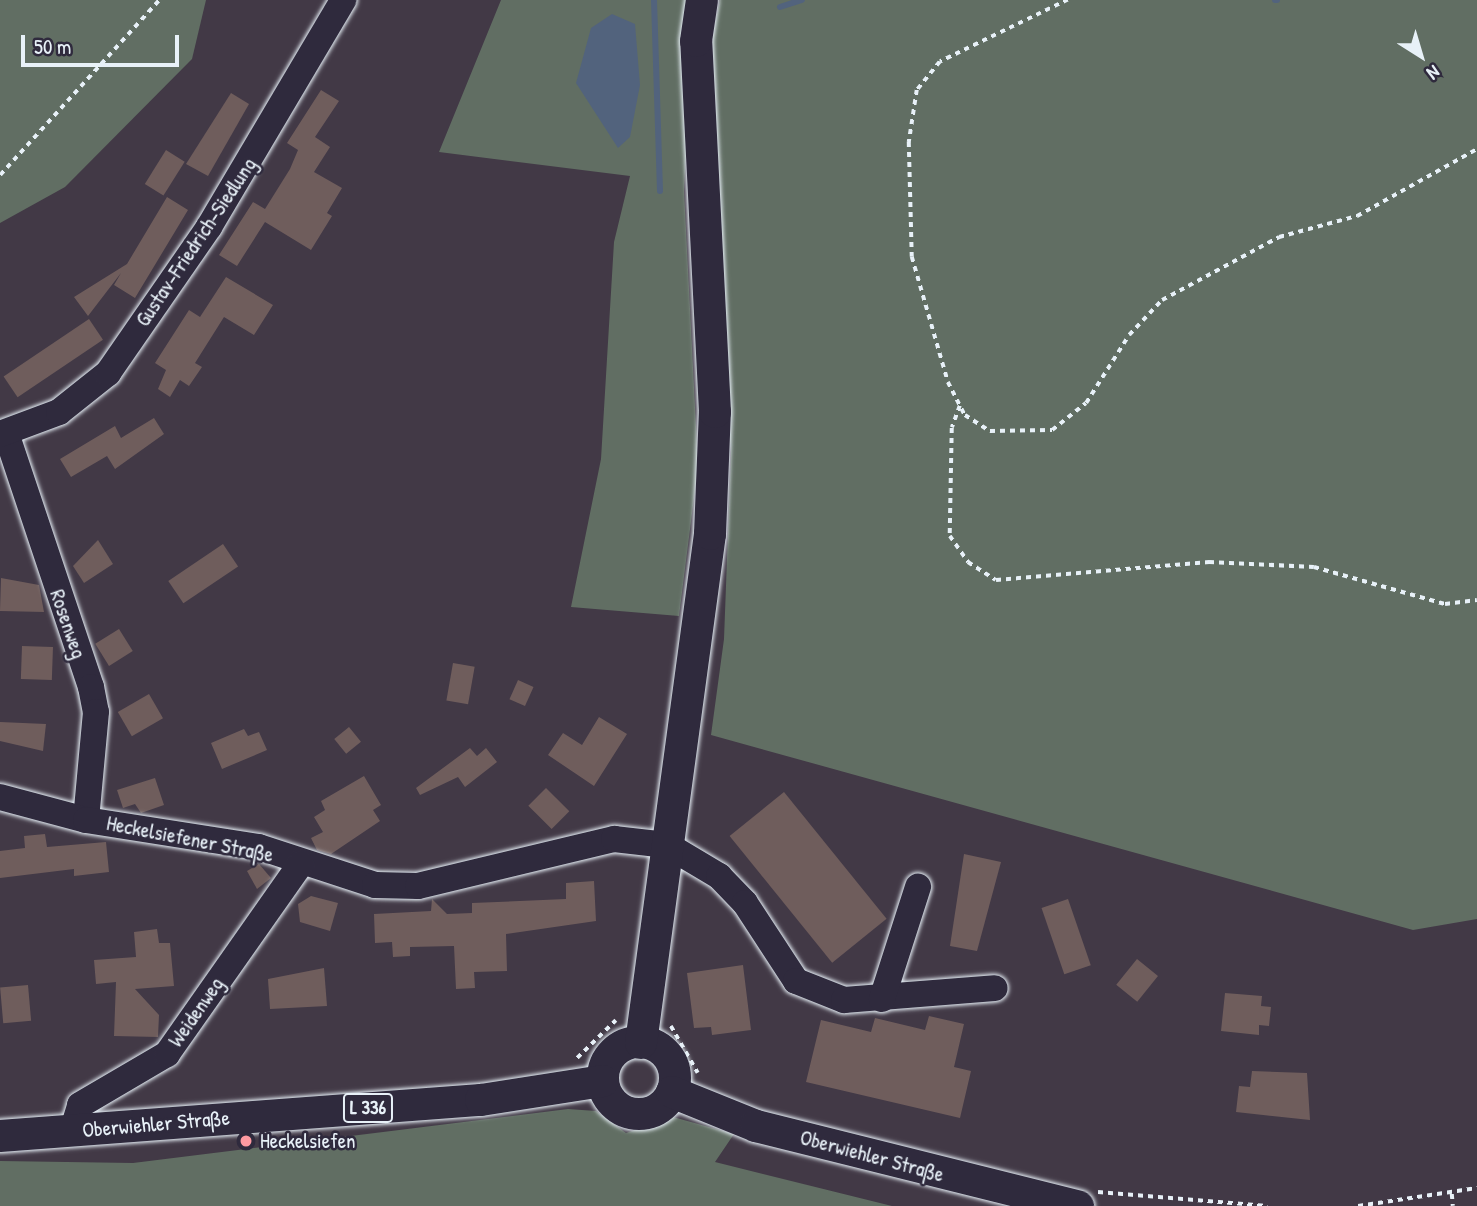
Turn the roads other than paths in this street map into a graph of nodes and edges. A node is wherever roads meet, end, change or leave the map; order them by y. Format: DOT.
graph roads {
  1 [pos="343,0"];
  2 [pos="702,0"];
  3 [pos="3,433"];
  4 [pos="0,797"];
  5 [pos="86,820"];
  6 [pos="667,845"];
  7 [pos="301,863"];
  8 [pos="918,887"];
  9 [pos="995,988"];
  10 [pos="881,999"];
  11 [pos="641,1043"];
  12 [pos="603,1082"];
  13 [pos="672,1092"];
  14 [pos="72,1132"];
  15 [pos="0,1136"];
  16 [pos="1078,1206"];
  1 -- 3 [label="street, Gustav-Friedrich-Siedlung"];
  2 -- 6 [label="main road"];
  3 -- 5 [label="street, Rosenweg"];
  4 -- 5 [label="street, Heckelsiefener Straße"];
  5 -- 7 [label="street, Heckelsiefener Straße"];
  6 -- 7 [label="street, Heckelsiefener Straße"];
  6 -- 10 [label="street"];
  6 -- 11 [label="main road"];
  7 -- 14 [label="street, Weidenweg"];
  8 -- 10 [label="street"];
  9 -- 10 [label="street"];
  11 -- 12 [label="main road"];
  11 -- 13 [label="main road"];
  12 -- 13 [label="main road"];
  12 -- 14 [label="main road, Oberwiehler Straße / L 336"];
  13 -- 16 [label="main road, Oberwiehler Straße"];
  14 -- 15 [label="main road, Oberwiehler Straße / L 336"];
}
